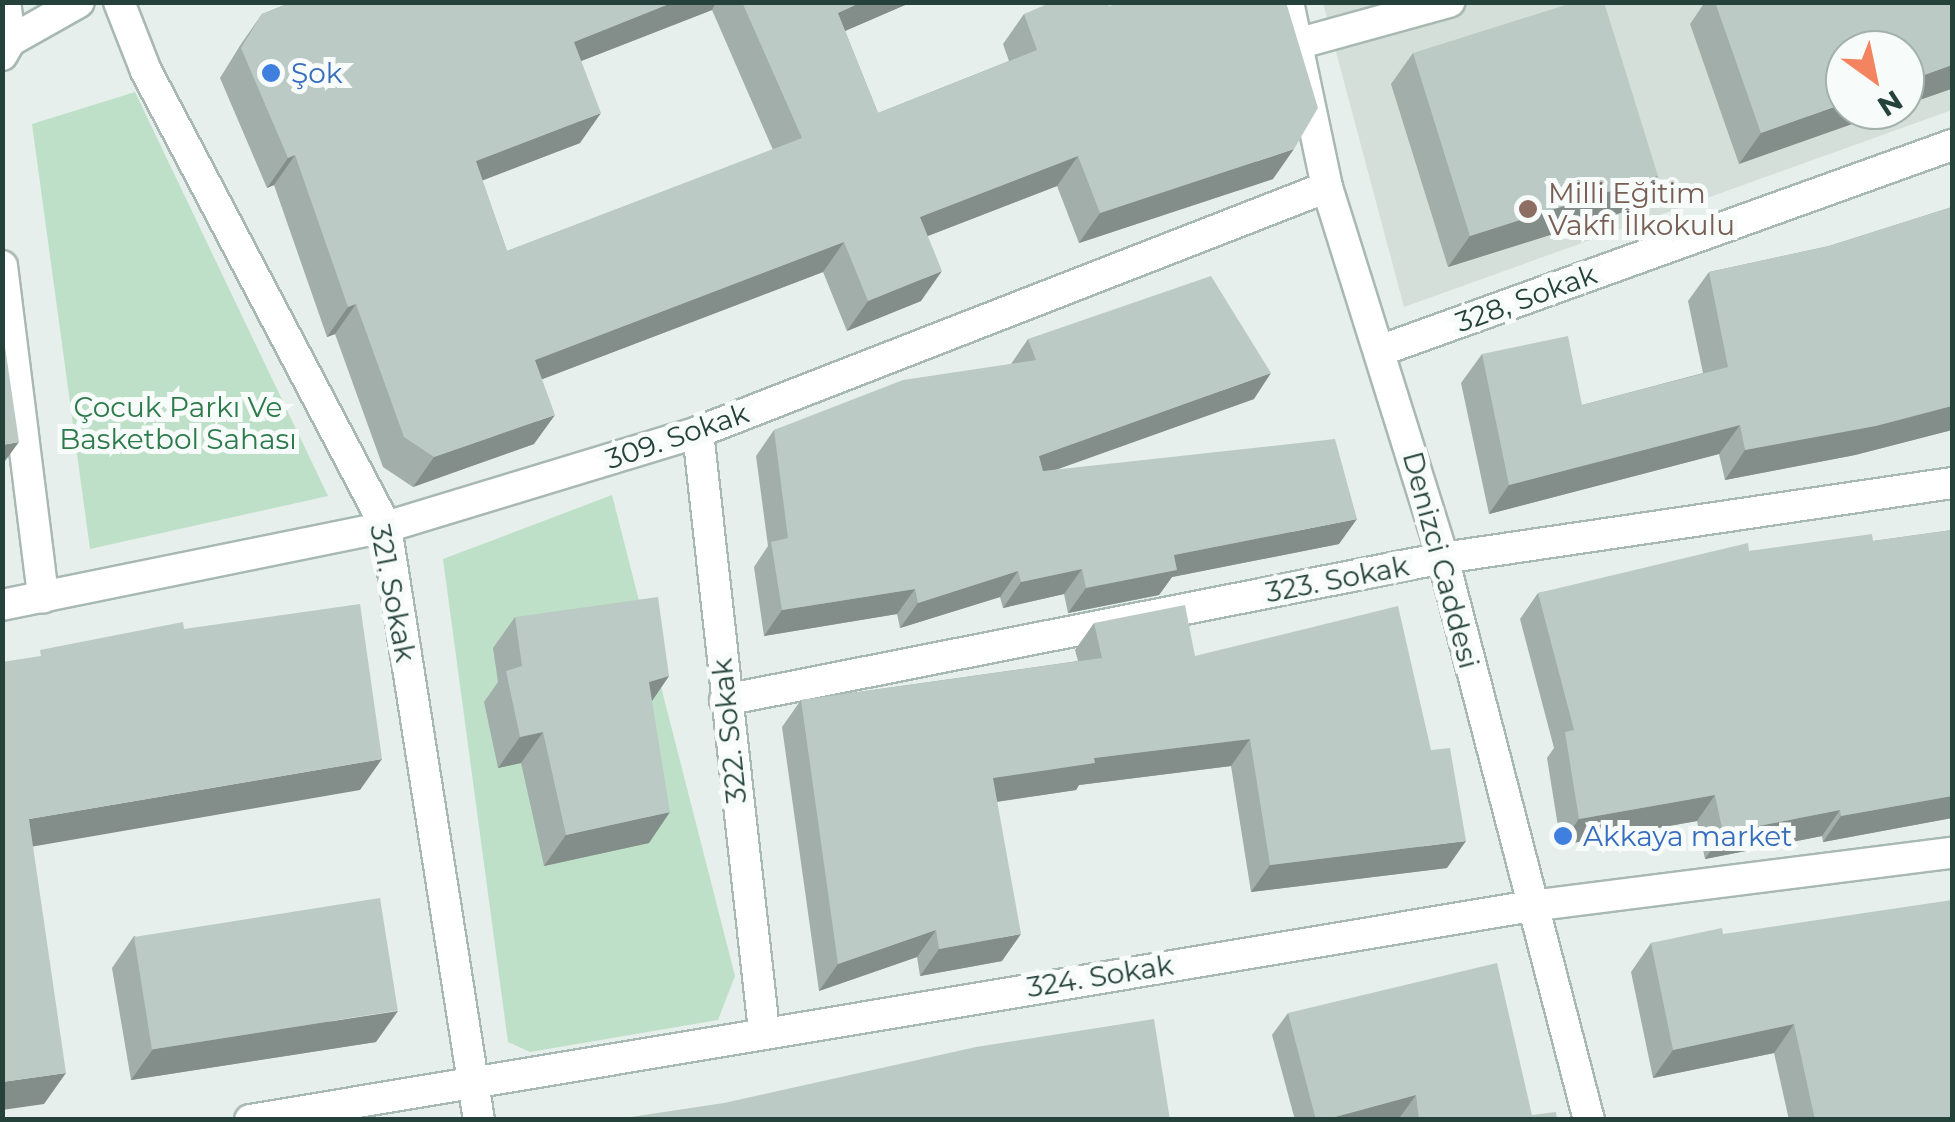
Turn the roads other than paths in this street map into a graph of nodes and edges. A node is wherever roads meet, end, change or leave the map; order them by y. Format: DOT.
graph roads {
  1 [pos="5,2"];
  2 [pos="80,2"];
  3 [pos="119,2"];
  4 [pos="1288,2"];
  5 [pos="1449,2"];
  6 [pos="1300,43"];
  7 [pos="6,48"];
  8 [pos="1952,145"];
  9 [pos="1327,187"];
  10 [pos="2,266"];
  11 [pos="1382,350"];
  12 [pos="698,432"];
  13 [pos="1952,483"];
  14 [pos="386,527"];
  15 [pos="1442,558"];
  16 [pos="43,598"];
  17 [pos="2,604"];
  18 [pos="725,700"];
  19 [pos="1952,853"];
  20 [pos="1531,906"];
  21 [pos="764,1030"];
  22 [pos="470,1080"];
  23 [pos="250,1120"];
  24 [pos="480,1120"];
  25 [pos="1589,1120"];
  1 -- 7 [label="street"];
  2 -- 7 [label="street"];
  3 -- 14 [label="street, 321. Sokak"];
  4 -- 6 [label="street, Denizci Caddesi"];
  5 -- 6 [label="street"];
  6 -- 9 [label="street, Denizci Caddesi"];
  8 -- 11 [label="street, 328, Sokak"];
  9 -- 11 [label="street, Denizci Caddesi"];
  9 -- 12 [label="street, 309. Sokak"];
  10 -- 16 [label="street"];
  11 -- 15 [label="street, Denizci Caddesi"];
  12 -- 14 [label="street, 309. Sokak"];
  12 -- 18 [label="street, 322. Sokak"];
  13 -- 15 [label="street, 323. Sokak"];
  14 -- 16 [label="street, 309. Sokak"];
  14 -- 22 [label="street, 321. Sokak"];
  15 -- 18 [label="street, 323. Sokak"];
  15 -- 20 [label="street, Denizci Caddesi"];
  16 -- 17 [label="street, 309. Sokak"];
  18 -- 21 [label="street, 322. Sokak"];
  19 -- 20 [label="street, 324. Sokak"];
  20 -- 21 [label="street, 324. Sokak"];
  20 -- 25 [label="street, Denizci Caddesi"];
  21 -- 22 [label="street, 324. Sokak"];
  22 -- 23 [label="street, 324. Sokak"];
  22 -- 24 [label="street, 321. Sokak"];
}
